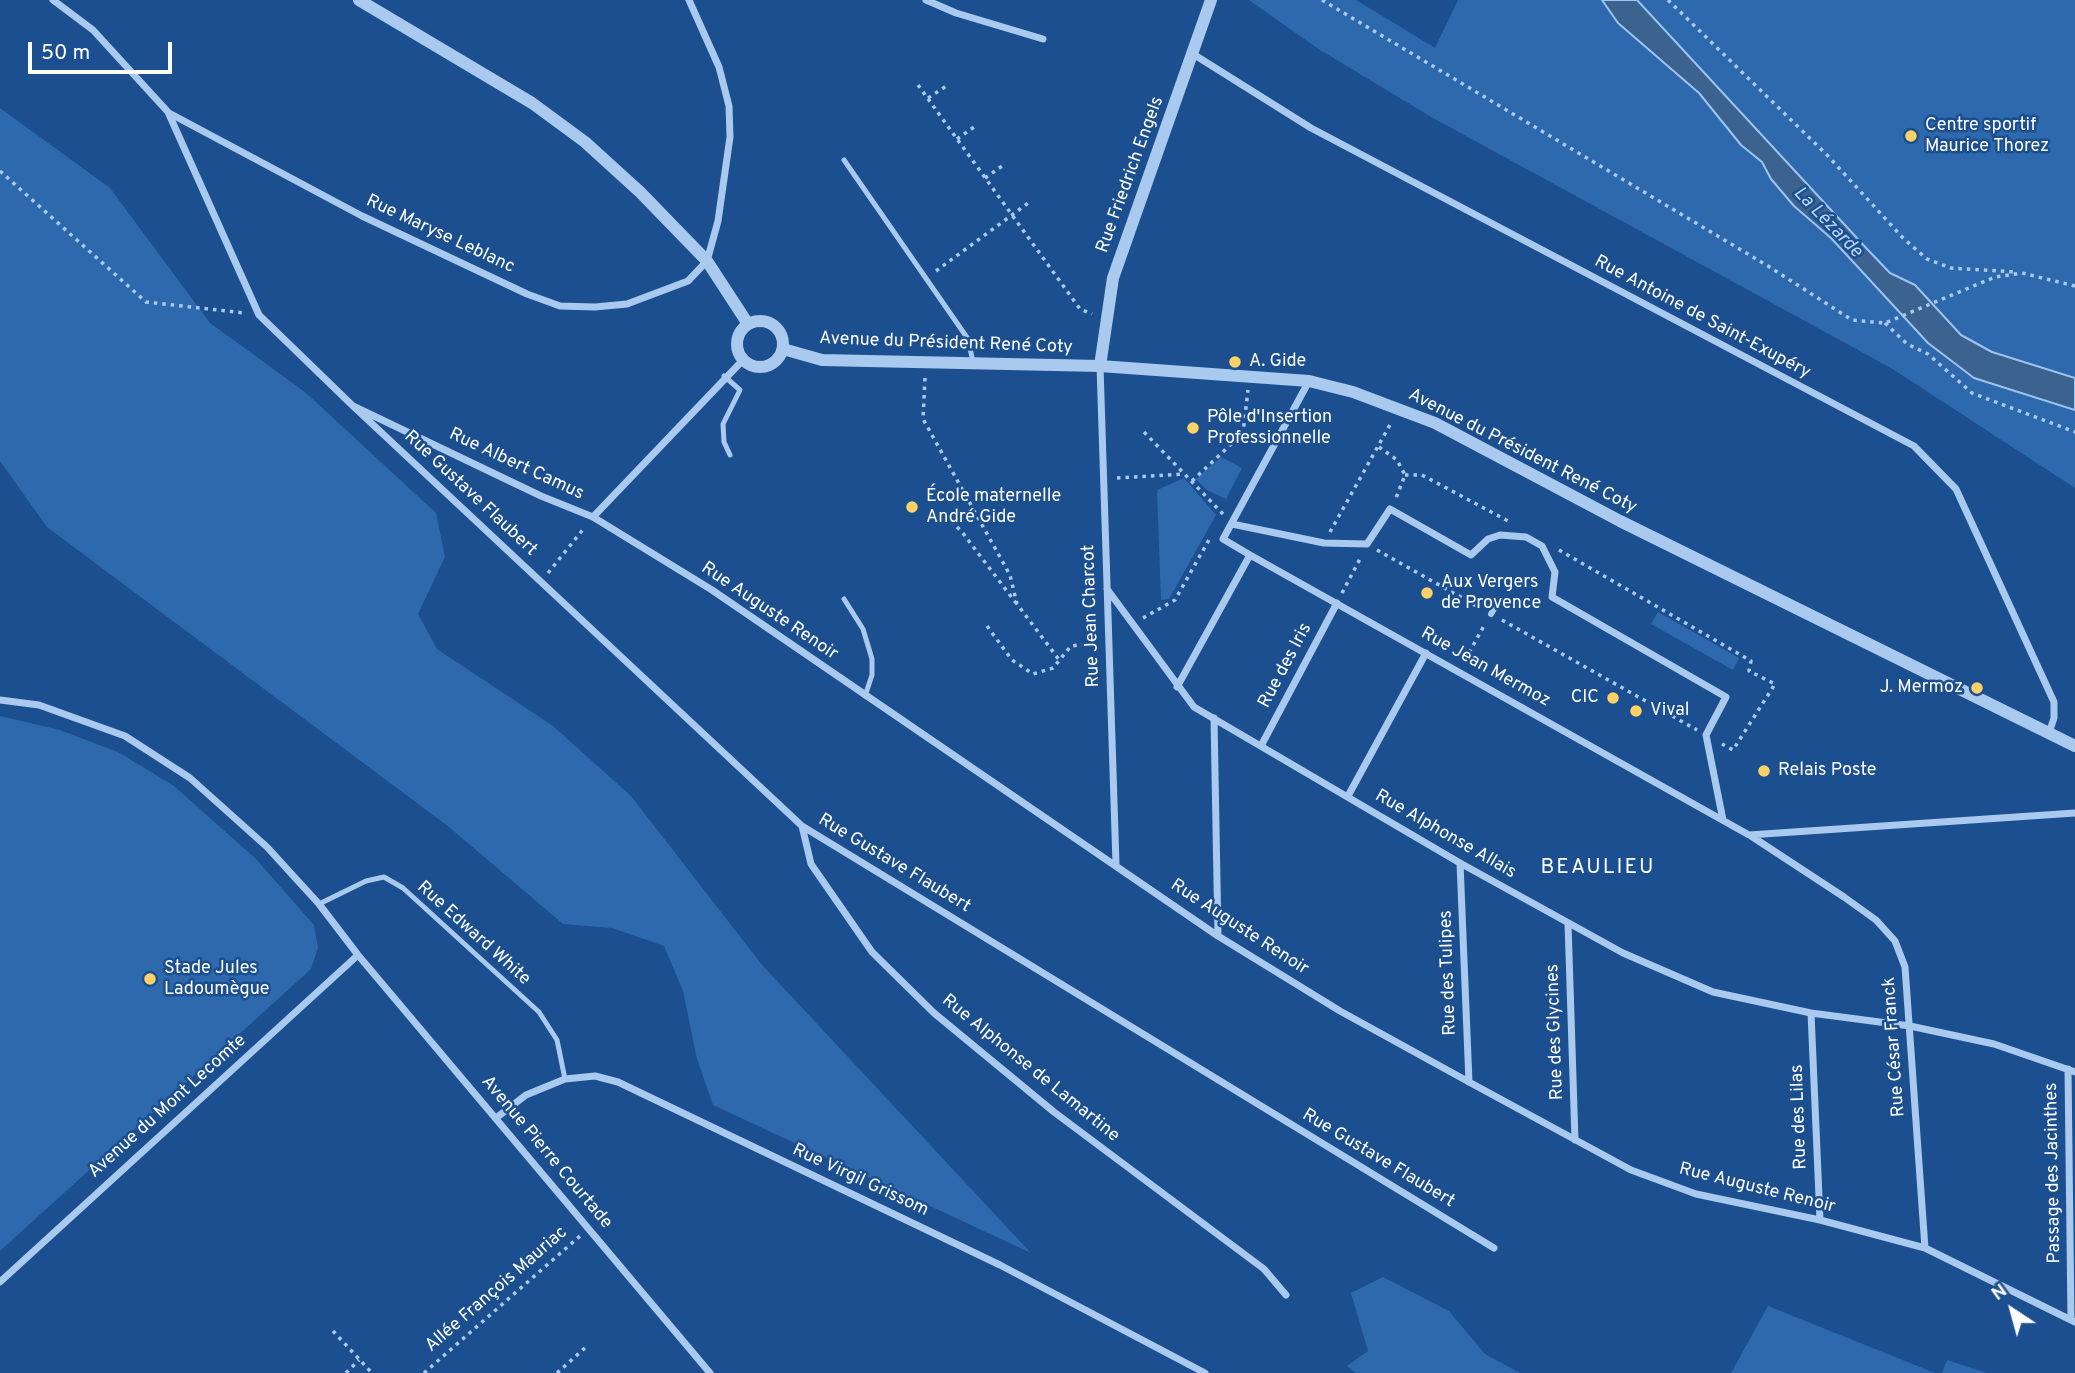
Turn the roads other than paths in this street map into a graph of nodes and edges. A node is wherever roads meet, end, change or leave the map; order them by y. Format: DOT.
graph roads {
  1 [pos="54,0"];
  2 [pos="359,0"];
  3 [pos="689,0"];
  4 [pos="926,0"];
  5 [pos="1211,0"];
  6 [pos="1043,39"];
  7 [pos="1193,54"];
  8 [pos="168,112"];
  9 [pos="844,160"];
  10 [pos="707,261"];
  11 [pos="748,324"];
  12 [pos="783,349"];
  13 [pos="743,360"];
  14 [pos="973,363"];
  15 [pos="1100,366"];
  16 [pos="724,376"];
  17 [pos="1309,381"];
  18 [pos="353,406"];
  19 [pos="730,455"];
  20 [pos="593,517"];
  21 [pos="1232,524"];
  22 [pos="1250,555"];
  23 [pos="1107,589"];
  24 [pos="844,599"];
  25 [pos="1499,600"];
  26 [pos="1337,603"];
  27 [pos="1491,614"];
  28 [pos="1426,653"];
  29 [pos="1177,687"];
  30 [pos="865,696"];
  31 [pos="0,700"];
  32 [pos="1214,718"];
  33 [pos="2049,733"];
  34 [pos="1262,744"];
  35 [pos="2075,746"];
  36 [pos="1348,796"];
  37 [pos="2075,813"];
  38 [pos="1723,820"];
  39 [pos="802,826"];
  40 [pos="1749,835"];
  41 [pos="1460,863"];
  42 [pos="1116,864"];
  43 [pos="319,904"];
  44 [pos="1568,923"];
  45 [pos="1218,936"];
  46 [pos="358,955"];
  47 [pos="1811,1013"];
  48 [pos="1910,1026"];
  49 [pos="2071,1070"];
  50 [pos="565,1079"];
  51 [pos="1469,1082"];
  52 [pos="496,1118"];
  53 [pos="1575,1140"];
  54 [pos="1820,1220"];
  55 [pos="1494,1248"];
  56 [pos="1925,1248"];
  57 [pos="0,1282"];
  58 [pos="1286,1295"];
  59 [pos="2073,1321"];
  60 [pos="710,1373"];
  61 [pos="1205,1373"];
  1 -- 8 [label="street, Rue Albert Camus"];
  2 -- 10 [label="street"];
  3 -- 10 [label="street"];
  4 -- 6 [label="street"];
  5 -- 7 [label="street, Rue Friedrich Engels"];
  7 -- 15 [label="street, Rue Friedrich Engels"];
  7 -- 33 [label="street, Rue Antoine de Saint-Exupéry"];
  8 -- 10 [label="street, Rue Maryse Leblanc"];
  8 -- 18 [label="street, Rue Albert Camus"];
  9 -- 14 [label="lane"];
  10 -- 11 [label="street"];
  11 -- 12 [label="street"];
  11 -- 13 [label="street"];
  12 -- 13 [label="street"];
  12 -- 14 [label="street, Avenue du Président René Coty"];
  13 -- 16 [label="street, Rue Albert Camus"];
  14 -- 15 [label="street, Avenue du Président René Coty"];
  15 -- 17 [label="street, Avenue du Président René Coty"];
  15 -- 23 [label="street, Rue Jean Charcot"];
  16 -- 19 [label="lane"];
  16 -- 20 [label="street, Rue Albert Camus"];
  17 -- 21 [label="street"];
  17 -- 33 [label="street, Avenue du Président René Coty"];
  18 -- 20 [label="street, Rue Albert Camus"];
  18 -- 39 [label="street, Rue Gustave Flaubert"];
  20 -- 30 [label="street, Rue Auguste Renoir"];
  21 -- 22 [label="street, Rue Jean Mermoz"];
  21 -- 38 [label="street"];
  22 -- 26 [label="street, Rue Jean Mermoz"];
  22 -- 29 [label="street"];
  23 -- 29 [label="street, Rue Alphonse Allais"];
  23 -- 42 [label="street, Rue Jean Charcot"];
  24 -- 30 [label="lane"];
  25 -- 27 [label="street"];
  26 -- 28 [label="street, Rue Jean Mermoz"];
  26 -- 34 [label="street, Rue des Iris"];
  28 -- 36 [label="street"];
  28 -- 38 [label="street, Rue Jean Mermoz"];
  29 -- 32 [label="street, Rue Alphonse Allais"];
  30 -- 42 [label="street, Rue Auguste Renoir"];
  31 -- 43 [label="street, Avenue Pierre Courtade"];
  32 -- 34 [label="street, Rue Alphonse Allais"];
  32 -- 45 [label="street"];
  33 -- 35 [label="street, Avenue du Président René Coty"];
  34 -- 36 [label="street, Rue Alphonse Allais"];
  36 -- 41 [label="street, Rue Alphonse Allais"];
  37 -- 40 [label="street"];
  38 -- 40 [label="street, Rue Jean Mermoz"];
  39 -- 55 [label="street, Rue Gustave Flaubert"];
  39 -- 58 [label="street, Rue Alphonse de Lamartine"];
  40 -- 48 [label="street, Rue César Franck"];
  41 -- 44 [label="street, Rue Alphonse Allais"];
  41 -- 51 [label="street, Rue des Tulipes"];
  42 -- 45 [label="street, Rue Auguste Renoir"];
  43 -- 46 [label="street, Avenue Pierre Courtade"];
  43 -- 50 [label="lane, Rue Edward White"];
  44 -- 47 [label="street, Rue Alphonse Allais"];
  44 -- 53 [label="street, Rue des Glycines"];
  45 -- 51 [label="street, Rue Auguste Renoir"];
  46 -- 52 [label="street, Avenue Pierre Courtade"];
  46 -- 57 [label="street, Avenue du Mont Lecomte"];
  47 -- 48 [label="street, Rue Alphonse Allais"];
  47 -- 54 [label="street, Rue des Lilas"];
  48 -- 49 [label="street, Rue Alphonse Allais"];
  48 -- 56 [label="street, Rue César Franck"];
  49 -- 59 [label="street, Passage des Jacinthes"];
  50 -- 52 [label="street, Rue Virgil Grissom"];
  50 -- 61 [label="street, Rue Virgil Grissom"];
  51 -- 53 [label="street, Rue Auguste Renoir"];
  52 -- 60 [label="street, Avenue Pierre Courtade"];
  53 -- 54 [label="street, Rue Auguste Renoir"];
  54 -- 56 [label="street, Rue Auguste Renoir"];
  56 -- 59 [label="street, Rue Auguste Renoir"];
}
